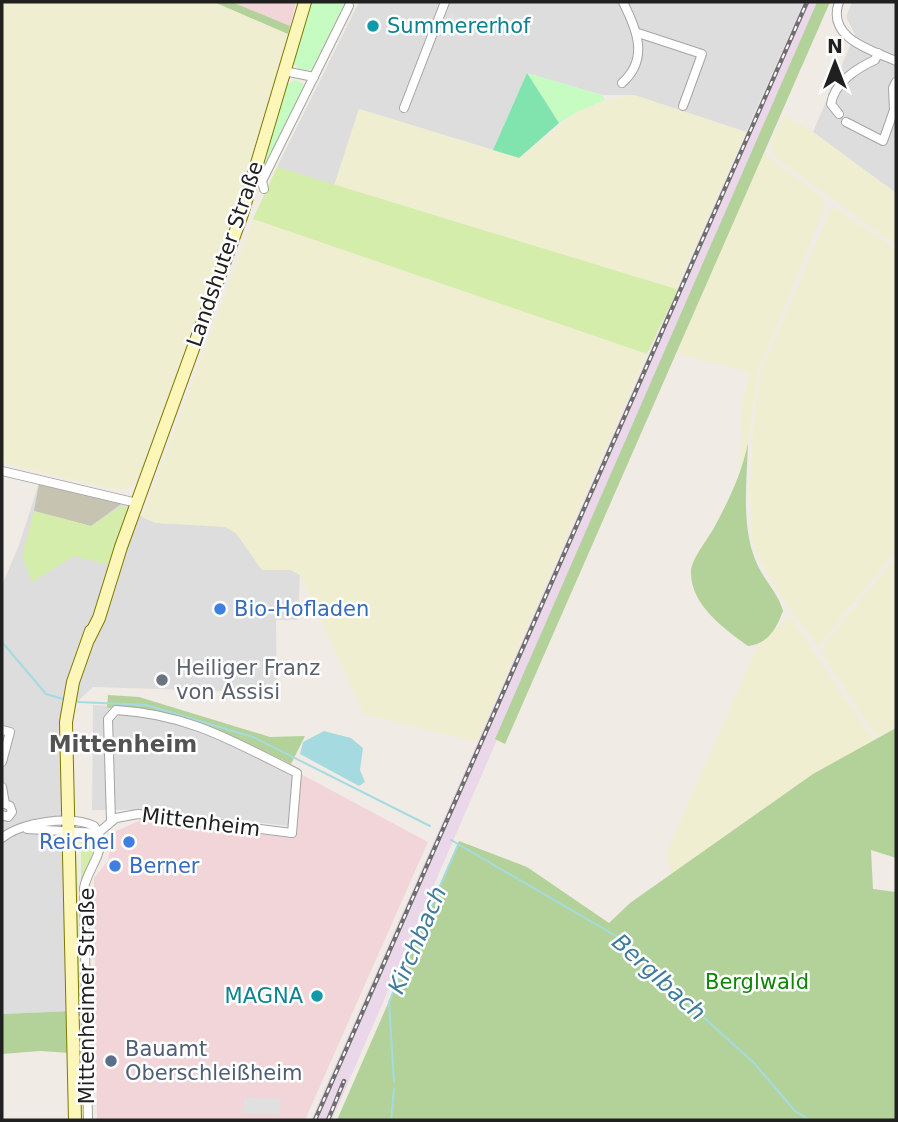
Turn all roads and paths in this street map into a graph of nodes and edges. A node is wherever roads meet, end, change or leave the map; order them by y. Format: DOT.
graph roads {
  1 [pos="305,2"];
  2 [pos="445,2"];
  3 [pos="623,2"];
  4 [pos="839,2"];
  5 [pos="349,6"];
  6 [pos="638,33"];
  7 [pos="878,53"];
  8 [pos="896,61"];
  9 [pos="284,71"];
  10 [pos="314,78"];
  11 [pos="622,82"];
  12 [pos="896,82"];
  13 [pos="683,106"];
  14 [pos="404,108"];
  15 [pos="839,114"];
  16 [pos="846,122"];
  17 [pos="264,188"];
  18 [pos="2,471"];
  19 [pos="137,503"];
  20 [pos="6,731"];
  21 [pos="2,762"];
  22 [pos="2,786"];
  23 [pos="3,805"];
  24 [pos="6,815"];
  25 [pos="301,819"];
  26 [pos="111,821"];
  27 [pos="68,827"];
  28 [pos="19,829"];
  29 [pos="98,833"];
  30 [pos="292,833"];
  31 [pos="2,838"];
  32 [pos="75,1120"];
  33 [pos="88,1120"];
  1 -- 9 [label="main road, Landshuter Straße"];
  2 -- 14 [label="street"];
  3 -- 6 [label="street"];
  4 -- 7 [label="street"];
  5 -- 10 [label="street"];
  6 -- 11 [label="street"];
  6 -- 13 [label="street"];
  7 -- 8 [label="street"];
  7 -- 15 [label="street"];
  9 -- 10 [label="street"];
  9 -- 19 [label="main road, Landshuter Straße"];
  10 -- 17 [label="street"];
  12 -- 16 [label="street"];
  18 -- 19 [label="street"];
  19 -- 27 [label="main road"];
  20 -- 21 [label="street"];
  22 -- 23 [label="street"];
  23 -- 24 [label="street"];
  24 -- 28 [label="street"];
  25 -- 30 [label="street"];
  26 -- 29 [label="street, Mittenheim"];
  26 -- 30 [label="street, Mittenheim"];
  26 -- 30 [label="street, Mittenheim"];
  27 -- 28 [label="street"];
  27 -- 29 [label="street"];
  27 -- 32 [label="main road, Mittenheimer Straße"];
  28 -- 31 [label="street"];
  29 -- 33 [label="street, Mittenheimer Straße"];
}
